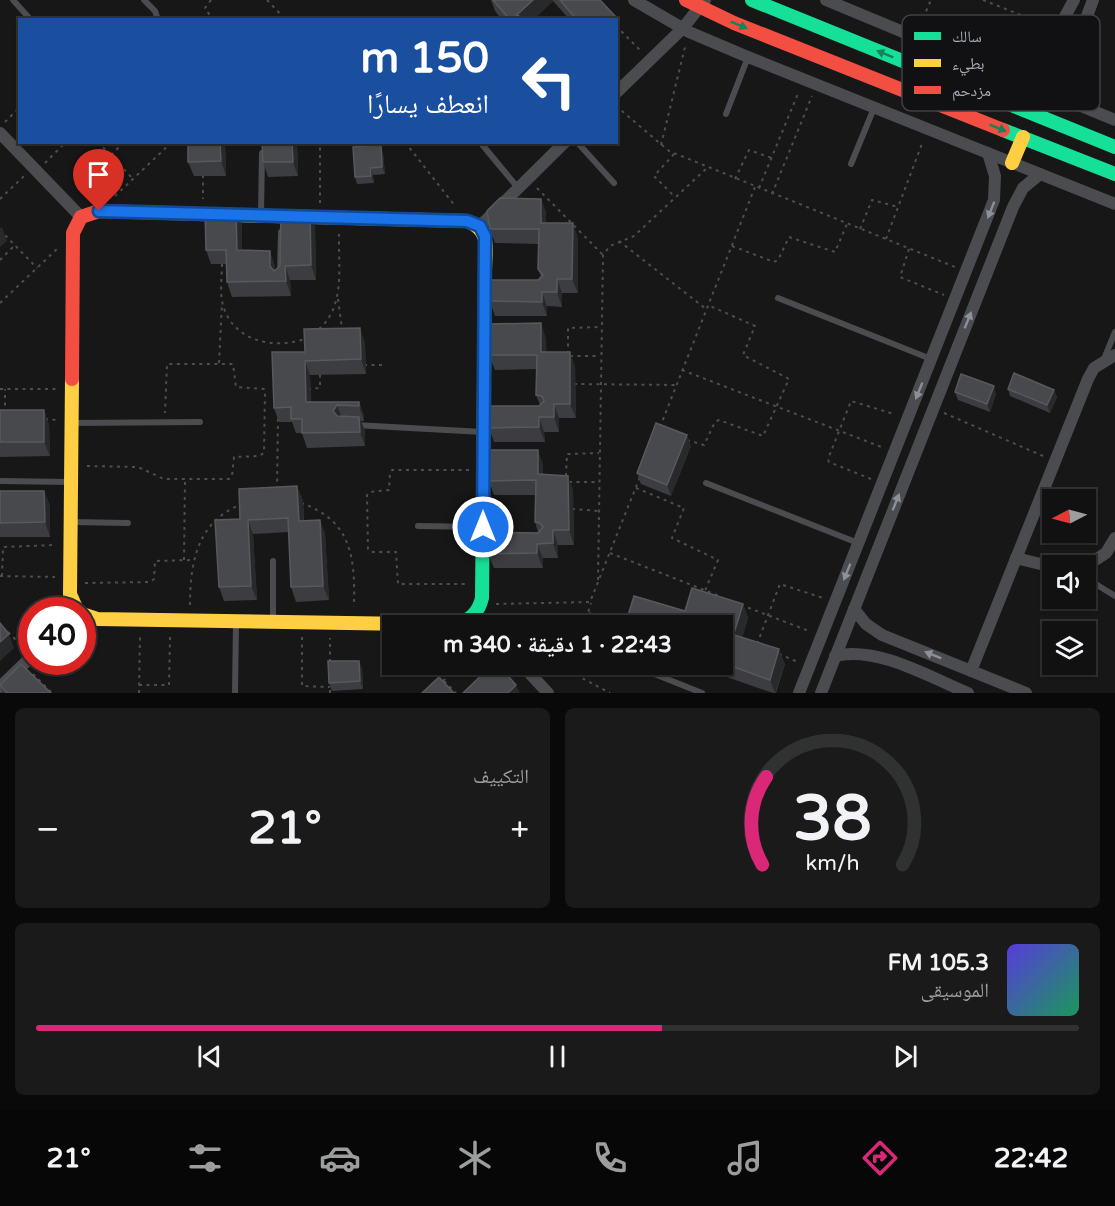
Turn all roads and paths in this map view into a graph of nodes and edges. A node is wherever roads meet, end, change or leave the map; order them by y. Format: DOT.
graph roads {
  1 [pos="13,0"];
  2 [pos="144,0"];
  3 [pos="211,0"];
  4 [pos="267,0"];
  5 [pos="634,0"];
  6 [pos="686,0"];
  7 [pos="752,0"];
  8 [pos="826,0"];
  9 [pos="930,0"];
  10 [pos="983,0"];
  11 [pos="1074,0"];
  12 [pos="1093,0"];
  13 [pos="702,4"];
  14 [pos="924,15"];
  15 [pos="1022,15"];
  16 [pos="1067,15"];
  17 [pos="1088,15"];
  18 [pos="29,18"];
  19 [pos="157,18"];
  20 [pos="212,18"];
  21 [pos="284,18"];
  22 [pos="618,28"];
  23 [pos="686,30"];
  24 [pos="902,32"];
  25 [pos="748,57"];
  26 [pos="650,60"];
  27 [pos="902,61"];
  28 [pos="804,79"];
  29 [pos="817,84"];
  30 [pos="902,87"];
  31 [pos="618,91"];
  32 [pos="618,108"];
  33 [pos="874,108"];
  34 [pos="18,109"];
  35 [pos="960,111"];
  36 [pos="1026,111"];
  37 [pos="1092,111"];
  38 [pos="726,114"];
  39 [pos="1115,120"];
  40 [pos="0,128"];
  41 [pos="928,129"];
  42 [pos="0,133"];
  43 [pos="1023,137"];
  44 [pos="64,144"];
  45 [pos="100,144"];
  46 [pos="122,144"];
  47 [pos="169,144"];
  48 [pos="320,144"];
  49 [pos="407,144"];
  50 [pos="482,144"];
  51 [pos="563,144"];
  52 [pos="579,144"];
  53 [pos="661,146"];
  54 [pos="1115,147"];
  55 [pos="262,153"];
  56 [pos="674,153"];
  57 [pos="988,153"];
  58 [pos="110,156"];
  59 [pos="772,158"];
  60 [pos="1012,163"];
  61 [pos="851,164"];
  62 [pos="203,166"];
  63 [pos="708,167"];
  64 [pos="35,170"];
  65 [pos="1040,174"];
  66 [pos="1115,174"];
  67 [pos="133,179"];
  68 [pos="735,179"];
  69 [pos="614,183"];
  70 [pos="523,184"];
  71 [pos="755,187"];
  72 [pos="759,189"];
  73 [pos="772,194"];
  74 [pos="675,197"];
  75 [pos="0,199"];
  76 [pos="1115,204"];
  77 [pos="898,207"];
  78 [pos="99,211"];
  79 [pos="203,214"];
  80 [pos="80,216"];
  81 [pos="261,216"];
  82 [pos="281,216"];
  83 [pos="320,217"];
  84 [pos="340,218"];
  85 [pos="474,224"];
  86 [pos="847,224"];
  87 [pos="860,229"];
  88 [pos="0,230"];
  89 [pos="73,233"];
  90 [pos="574,237"];
  91 [pos="586,237"];
  92 [pos="886,239"];
  93 [pos="620,242"];
  94 [pos="15,245"];
  95 [pos="731,245"];
  96 [pos="909,249"];
  97 [pos="603,255"];
  98 [pos="222,257"];
  99 [pos="0,260"];
  100 [pos="37,268"];
  101 [pos="966,272"];
  102 [pos="280,280"];
  103 [pos="778,298"];
  104 [pos="338,299"];
  105 [pos="222,300"];
  106 [pos="955,300"];
  107 [pos="0,303"];
  108 [pos="708,305"];
  109 [pos="706,309"];
  110 [pos="601,327"];
  111 [pos="342,330"];
  112 [pos="316,332"];
  113 [pos="1115,332"];
  114 [pos="310,337"];
  115 [pos="568,356"];
  116 [pos="600,356"];
  117 [pos="1109,357"];
  118 [pos="931,359"];
  119 [pos="219,364"];
  120 [pos="568,364"];
  121 [pos="354,365"];
  122 [pos="386,365"];
  123 [pos="320,368"];
  124 [pos="682,370"];
  125 [pos="568,383"];
  126 [pos="600,384"];
  127 [pos="676,385"];
  128 [pos="0,388"];
  129 [pos="5,389"];
  130 [pos="298,389"];
  131 [pos="71,390"];
  132 [pos="777,407"];
  133 [pos="933,408"];
  134 [pos="278,412"];
  135 [pos="5,418"];
  136 [pos="908,418"];
  137 [pos="39,419"];
  138 [pos="71,421"];
  139 [pos="200,422"];
  140 [pos="344,425"];
  141 [pos="659,429"];
  142 [pos="838,431"];
  143 [pos="484,432"];
  144 [pos="680,437"];
  145 [pos="894,452"];
  146 [pos="599,453"];
  147 [pos="1055,460"];
  148 [pos="644,468"];
  149 [pos="185,479"];
  150 [pos="0,481"];
  151 [pos="70,482"];
  152 [pos="566,482"];
  153 [pos="599,482"];
  154 [pos="706,483"];
  155 [pos="882,483"];
  156 [pos="636,488"];
  157 [pos="277,489"];
  158 [pos="566,490"];
  159 [pos="296,501"];
  160 [pos="248,502"];
  161 [pos="567,509"];
  162 [pos="599,511"];
  163 [pos="70,522"];
  164 [pos="128,524"];
  165 [pos="418,526"];
  166 [pos="487,537"];
  167 [pos="1115,538"];
  168 [pos="858,543"];
  169 [pos="70,545"];
  170 [pos="610,553"];
  171 [pos="1016,558"];
  172 [pos="184,560"];
  173 [pos="192,560"];
  174 [pos="1096,560"];
  175 [pos="273,561"];
  176 [pos="1042,564"];
  177 [pos="1,576"];
  178 [pos="70,580"];
  179 [pos="598,583"];
  180 [pos="1096,584"];
  181 [pos="705,591"];
  182 [pos="1115,596"];
  183 [pos="71,597"];
  184 [pos="726,599"];
  185 [pos="592,600"];
  186 [pos="701,600"];
  187 [pos="835,602"];
  188 [pos="736,603"];
  189 [pos="854,609"];
  190 [pos="590,613"];
  191 [pos="480,615"];
  192 [pos="595,615"];
  193 [pos="767,615"];
  194 [pos="96,619"];
  195 [pos="140,619"];
  196 [pos="170,620"];
  197 [pos="189,620"];
  198 [pos="236,621"];
  199 [pos="273,622"];
  200 [pos="302,622"];
  201 [pos="331,623"];
  202 [pos="354,623"];
  203 [pos="382,624"];
  204 [pos="0,625"];
  205 [pos="822,636"];
  206 [pos="18,645"];
  207 [pos="758,645"];
  208 [pos="778,654"];
  209 [pos="835,656"];
  210 [pos="330,665"];
  211 [pos="809,666"];
  212 [pos="18,669"];
  213 [pos="971,671"];
  214 [pos="40,675"];
  215 [pos="450,675"];
  216 [pos="531,675"];
  217 [pos="576,675"];
  218 [pos="657,675"];
  219 [pos="330,676"];
  220 [pos="444,681"];
  221 [pos="139,685"];
  222 [pos="0,687"];
  223 [pos="330,687"];
  224 [pos="437,687"];
  225 [pos="52,693"];
  226 [pos="139,693"];
  227 [pos="235,693"];
  228 [pos="330,693"];
  229 [pos="456,693"];
  230 [pos="548,693"];
  231 [pos="610,693"];
  232 [pos="702,693"];
  233 [pos="799,693"];
  234 [pos="821,693"];
  235 [pos="968,693"];
  236 [pos="1026,693"];
  1 -- 18 [label="lane"];
  2 -- 19 [label="lane"];
  3 -- 20 [label="path"];
  4 -- 21 [label="path"];
  5 -- 23 [label="street"];
  6 -- 13 [label="street"];
  27 -- 7 [label="street, one-way"];
  8 -- 24 [label="street"];
  9 -- 14 [label="path"];
  10 -- 15 [label="path"];
  11 -- 16 [label="street"];
  12 -- 17 [label="street"];
  13 -- 23 [label="street"];
  13 -- 30 [label="street, one-way"];
  22 -- 26 [label="path"];
  23 -- 25 [label="street"];
  23 -- 26 [label="street"];
  23 -- 53 [label="path"];
  25 -- 28 [label="street"];
  25 -- 38 [label="lane"];
  26 -- 31 [label="street"];
  28 -- 29 [label="street"];
  28 -- 59 [label="path"];
  29 -- 33 [label="street"];
  29 -- 73 [label="path"];
  32 -- 53 [label="path"];
  33 -- 41 [label="street"];
  33 -- 61 [label="lane"];
  34 -- 40 [label="path"];
  35 -- 43 [label="street, one-way"];
  54 -- 36 [label="street, one-way"];
  37 -- 39 [label="street"];
  41 -- 57 [label="street"];
  41 -- 77 [label="path"];
  42 -- 64 [label="street"];
  43 -- 60 [label="street"];
  43 -- 66 [label="street"];
  44 -- 64 [label="path"];
  45 -- 58 [label="path"];
  46 -- 58 [label="path"];
  47 -- 67 [label="path"];
  48 -- 83 [label="path"];
  49 -- 85 [label="path"];
  50 -- 70 [label="lane"];
  51 -- 70 [label="street"];
  52 -- 69 [label="lane"];
  53 -- 56 [label="path"];
  55 -- 81 [label="lane"];
  56 -- 63 [label="path"];
  56 -- 74 [label="path"];
  57 -- 60 [label="street"];
  57 -- 101 [label="street, one-way"];
  58 -- 67 [label="path"];
  59 -- 68 [label="path"];
  59 -- 72 [label="path"];
  60 -- 65 [label="street"];
  62 -- 79 [label="path"];
  63 -- 68 [label="path"];
  63 -- 74 [label="path"];
  64 -- 75 [label="path"];
  64 -- 80 [label="street"];
  65 -- 76 [label="street"];
  133 -- 65 [label="street, one-way"];
  67 -- 78 [label="path"];
  68 -- 71 [label="path"];
  70 -- 85 [label="street"];
  70 -- 91 [label="path"];
  71 -- 72 [label="path"];
  71 -- 95 [label="path"];
  72 -- 73 [label="path"];
  73 -- 86 [label="path"];
  74 -- 93 [label="path"];
  77 -- 87 [label="path"];
  77 -- 92 [label="path"];
  78 -- 79 [label="street"];
  78 -- 80 [label="street"];
  79 -- 81 [label="street"];
  80 -- 89 [label="street"];
  81 -- 82 [label="street"];
  82 -- 83 [label="street"];
  82 -- 102 [label="lane"];
  83 -- 84 [label="street"];
  84 -- 85 [label="street"];
  84 -- 104 [label="path"];
  85 -- 143 [label="street"];
  86 -- 87 [label="path"];
  86 -- 95 [label="path"];
  87 -- 92 [label="path"];
  88 -- 94 [label="path"];
  89 -- 100 [label="path"];
  89 -- 131 [label="street"];
  90 -- 91 [label="path"];
  91 -- 97 [label="path"];
  92 -- 96 [label="path"];
  93 -- 97 [label="path"];
  93 -- 109 [label="path"];
  94 -- 99 [label="path"];
  94 -- 100 [label="path"];
  95 -- 108 [label="path"];
  96 -- 101 [label="path"];
  96 -- 106 [label="path"];
  97 -- 110 [label="path"];
  98 -- 105 [label="path"];
  100 -- 107 [label="path"];
  101 -- 106 [label="street"];
  103 -- 118 [label="lane"];
  104 -- 111 [label="path"];
  104 -- 112 [label="path"];
  105 -- 114 [label="path"];
  105 -- 119 [label="path"];
  106 -- 118 [label="street"];
  108 -- 109 [label="path"];
  108 -- 132 [label="path"];
  109 -- 124 [label="path"];
  110 -- 115 [label="path"];
  110 -- 116 [label="path"];
  113 -- 117 [label="lane"];
  115 -- 116 [label="path"];
  115 -- 120 [label="path"];
  116 -- 126 [label="path"];
  117 -- 147 [label="street"];
  118 -- 136 [label="street, one-way"];
  121 -- 122 [label="path"];
  123 -- 130 [label="path"];
  124 -- 127 [label="path"];
  124 -- 132 [label="path"];
  125 -- 126 [label="path"];
  126 -- 127 [label="path"];
  126 -- 146 [label="path"];
  127 -- 141 [label="path"];
  128 -- 129 [label="path"];
  129 -- 131 [label="path"];
  129 -- 135 [label="path"];
  131 -- 138 [label="street"];
  132 -- 142 [label="path"];
  132 -- 144 [label="path"];
  133 -- 147 [label="path"];
  189 -- 133 [label="street, one-way"];
  134 -- 157 [label="path"];
  136 -- 142 [label="path"];
  136 -- 145 [label="street"];
  137 -- 138 [label="path"];
  138 -- 139 [label="lane"];
  138 -- 151 [label="street"];
  140 -- 143 [label="lane"];
  142 -- 145 [label="path"];
  142 -- 155 [label="path"];
  143 -- 166 [label="street"];
  145 -- 155 [label="street"];
  146 -- 152 [label="path"];
  146 -- 153 [label="path"];
  147 -- 171 [label="street"];
  148 -- 156 [label="path"];
  149 -- 172 [label="path"];
  150 -- 151 [label="lane"];
  151 -- 163 [label="street"];
  152 -- 153 [label="path"];
  152 -- 158 [label="path"];
  153 -- 162 [label="path"];
  154 -- 168 [label="lane"];
  155 -- 168 [label="street"];
  156 -- 170 [label="path"];
  156 -- 181 [label="path"];
  159 -- 202 [label="path"];
  160 -- 173 [label="path"];
  161 -- 162 [label="path"];
  162 -- 179 [label="path"];
  163 -- 164 [label="lane"];
  163 -- 169 [label="street"];
  165 -- 166 [label="lane"];
  166 -- 191 [label="street"];
  167 -- 174 [label="street"];
  168 -- 187 [label="street, one-way"];
  169 -- 177 [label="path"];
  169 -- 178 [label="street"];
  170 -- 179 [label="path"];
  170 -- 181 [label="path"];
  171 -- 176 [label="street"];
  171 -- 213 [label="street"];
  172 -- 173 [label="path"];
  172 -- 178 [label="path"];
  173 -- 197 [label="path"];
  175 -- 199 [label="lane"];
  177 -- 178 [label="path"];
  178 -- 183 [label="street"];
  179 -- 185 [label="path"];
  180 -- 182 [label="lane"];
  181 -- 184 [label="path"];
  181 -- 186 [label="path"];
  185 -- 190 [label="path"];
  185 -- 191 [label="path"];
  187 -- 193 [label="path"];
  187 -- 205 [label="street"];
  188 -- 193 [label="path"];
  189 -- 209 [label="street"];
  213 -- 189 [label="street, one-way"];
  190 -- 192 [label="path"];
  193 -- 205 [label="path"];
  193 -- 207 [label="path"];
  194 -- 195 [label="street"];
  195 -- 196 [label="street"];
  195 -- 221 [label="path"];
  196 -- 197 [label="street"];
  196 -- 221 [label="path"];
  197 -- 198 [label="street"];
  198 -- 199 [label="street"];
  198 -- 227 [label="lane"];
  199 -- 200 [label="street"];
  200 -- 201 [label="street"];
  200 -- 223 [label="path"];
  201 -- 202 [label="street"];
  201 -- 210 [label="path"];
  202 -- 203 [label="street"];
  204 -- 206 [label="path"];
  205 -- 211 [label="street"];
  208 -- 211 [label="path"];
  209 -- 234 [label="street"];
  209 -- 235 [label="street"];
  211 -- 233 [label="street"];
  212 -- 222 [label="street"];
  213 -- 236 [label="street"];
  214 -- 225 [label="path"];
  215 -- 220 [label="path"];
  216 -- 230 [label="street"];
  217 -- 231 [label="path"];
  218 -- 232 [label="lane"];
  219 -- 223 [label="path"];
  220 -- 224 [label="path"];
  220 -- 229 [label="path"];
  221 -- 226 [label="path"];
  223 -- 228 [label="path"];
}
